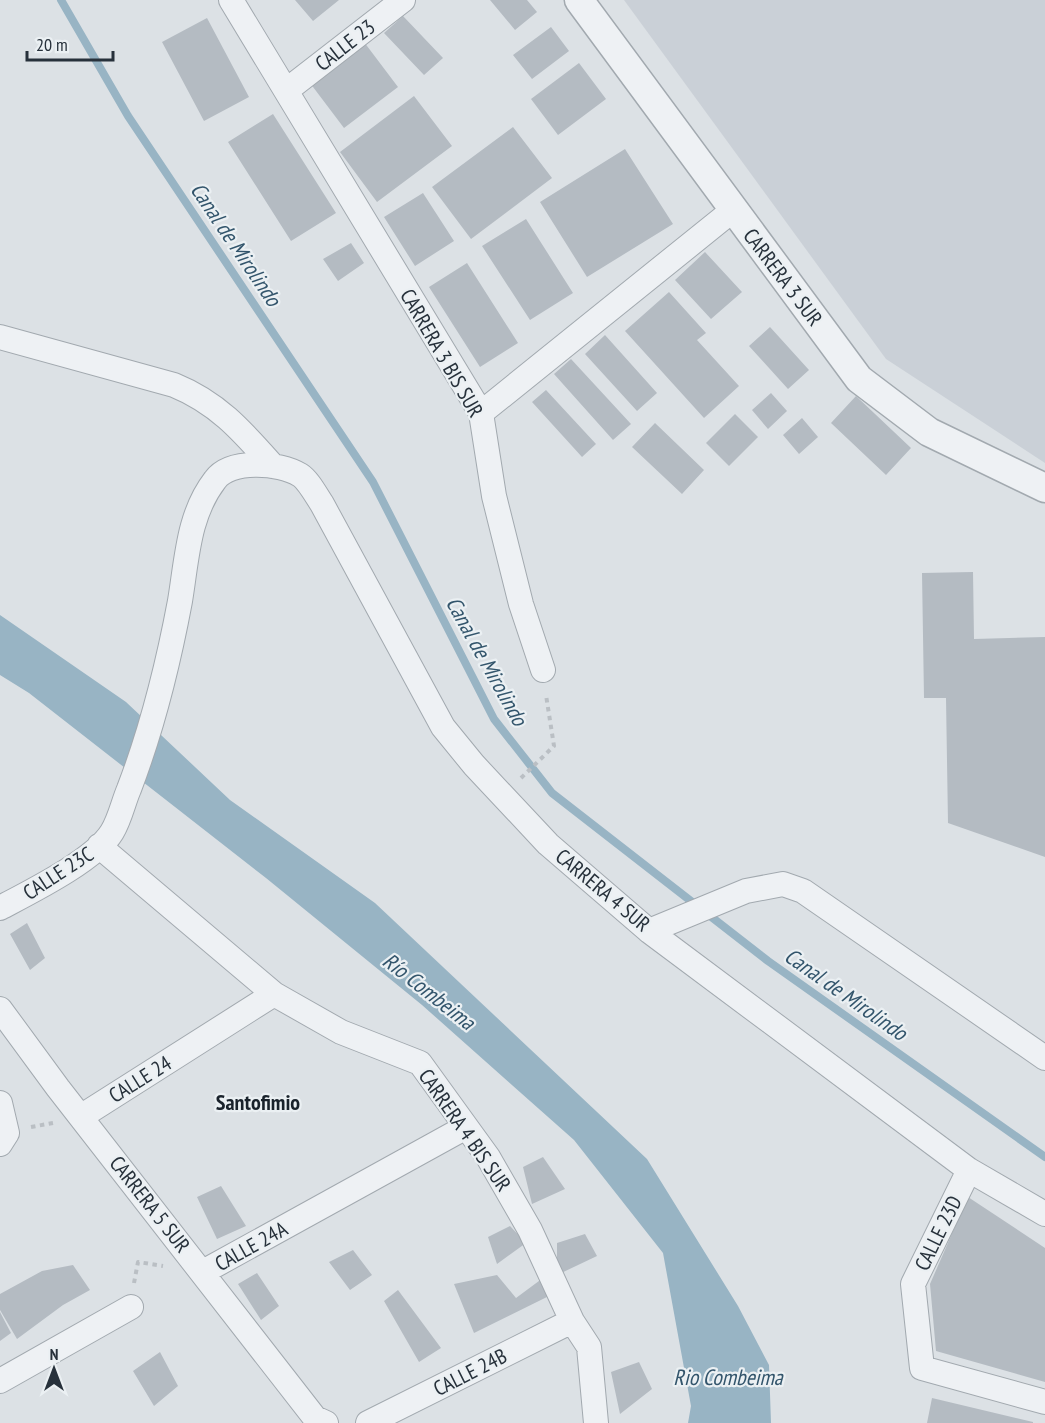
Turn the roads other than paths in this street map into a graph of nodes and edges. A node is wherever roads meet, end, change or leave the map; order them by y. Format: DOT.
graph roads {
  1 [pos="231,0"];
  2 [pos="402,0"];
  3 [pos="579,0"];
  4 [pos="287,90"];
  5 [pos="733,210"];
  6 [pos="0,338"];
  7 [pos="481,413"];
  8 [pos="273,466"];
  9 [pos="1045,488"];
  10 [pos="543,670"];
  11 [pos="106,839"];
  12 [pos="0,908"];
  13 [pos="649,931"];
  14 [pos="274,994"];
  15 [pos="0,1009"];
  16 [pos="1045,1058"];
  17 [pos="0,1103"];
  18 [pos="82,1116"];
  19 [pos="466,1127"];
  20 [pos="4,1138"];
  21 [pos="969,1170"];
  22 [pos="1045,1214"];
  23 [pos="203,1272"];
  24 [pos="131,1307"];
  25 [pos="572,1321"];
  26 [pos="0,1381"];
  27 [pos="1045,1402"];
  28 [pos="326,1423"];
  29 [pos="368,1423"];
  30 [pos="596,1423"];
  1 -- 4 [label="street, CARRERA 3 BIS SUR"];
  2 -- 4 [label="street, CALLE 23"];
  3 -- 5 [label="street, CARRERA 3 SUR"];
  4 -- 7 [label="street, CARRERA 3 BIS SUR"];
  5 -- 7 [label="street"];
  5 -- 9 [label="street, CARRERA 3 SUR"];
  6 -- 8 [label="street"];
  7 -- 10 [label="street, CARRERA 3 BIS SUR"];
  8 -- 11 [label="street"];
  8 -- 13 [label="street, CARRERA 4 SUR"];
  11 -- 12 [label="street, CALLE 23C"];
  11 -- 14 [label="street, CARRERA 4 BIS SUR"];
  13 -- 16 [label="street"];
  13 -- 21 [label="street, CARRERA 4 SUR"];
  14 -- 18 [label="street, CALLE 24"];
  14 -- 19 [label="street, CARRERA 4 BIS SUR"];
  15 -- 18 [label="street, CARRERA 5 SUR"];
  17 -- 20 [label="street"];
  18 -- 23 [label="street, CARRERA 5 SUR"];
  19 -- 23 [label="street, CALLE 24A"];
  19 -- 25 [label="street, CARRERA 4 BIS SUR"];
  21 -- 22 [label="street, CARRERA 4 SUR"];
  21 -- 27 [label="street, CALLE 23D"];
  23 -- 28 [label="street, CARRERA 5 SUR"];
  24 -- 26 [label="street"];
  25 -- 29 [label="street, CALLE 24B"];
  25 -- 30 [label="street"];
}
